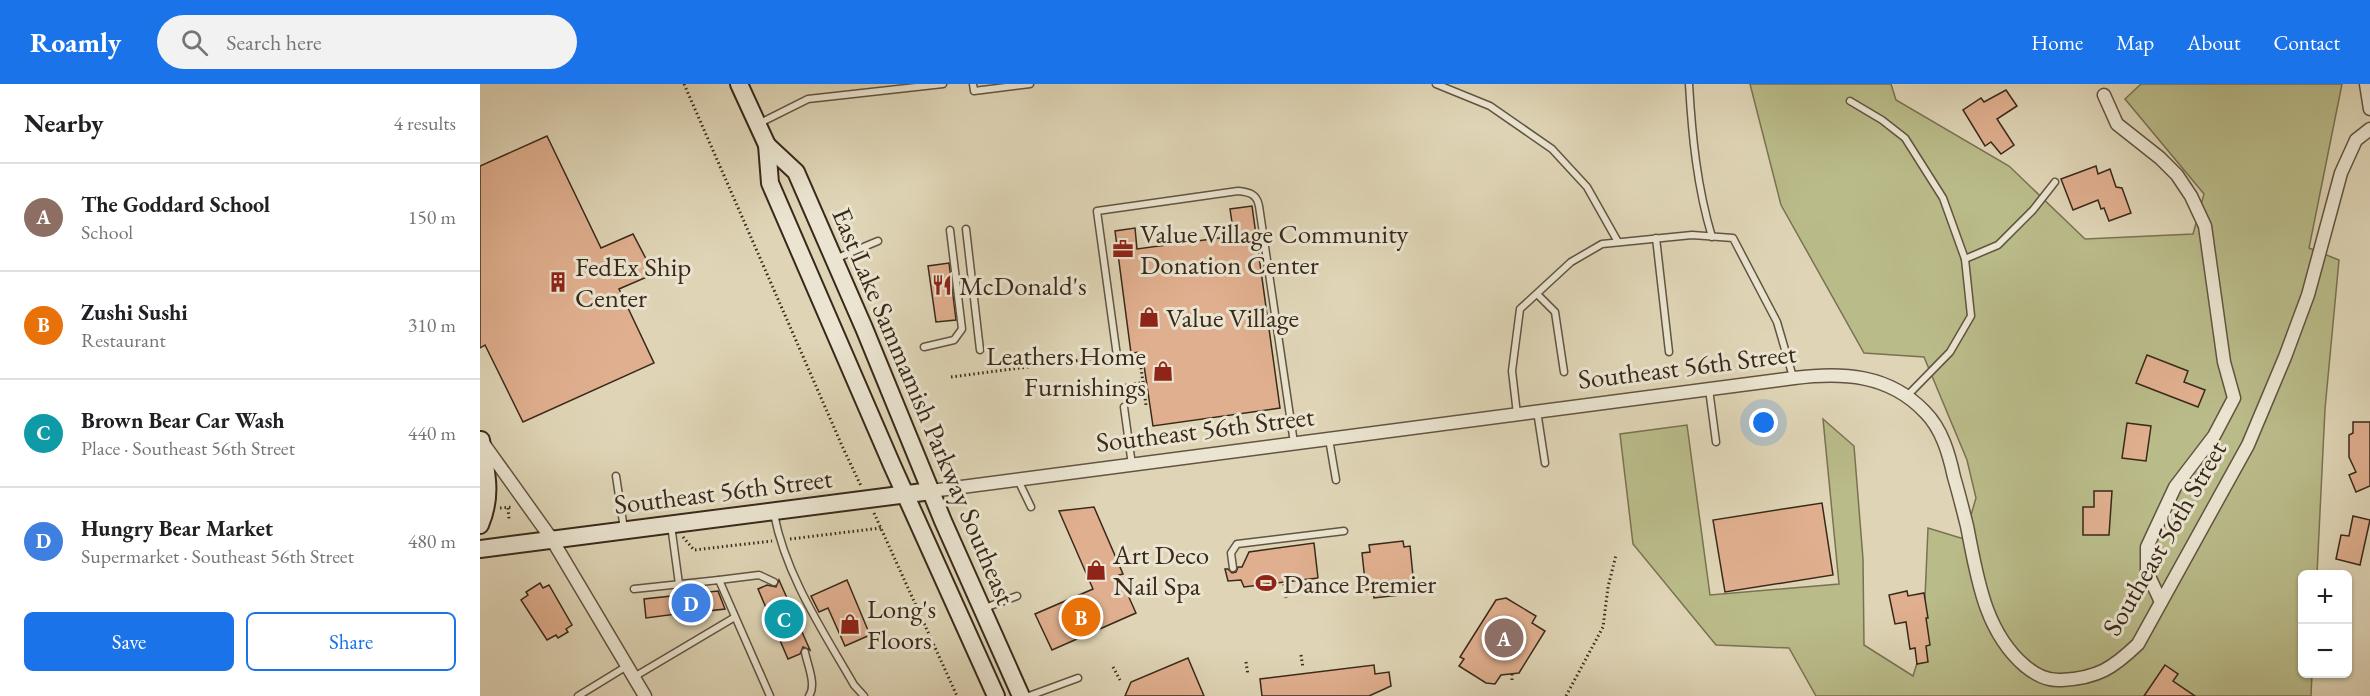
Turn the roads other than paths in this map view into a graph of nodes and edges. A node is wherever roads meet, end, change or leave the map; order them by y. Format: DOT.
graph roads {
  1 [pos="739,84"];
  2 [pos="943,84"];
  3 [pos="973,84"];
  4 [pos="1030,84"];
  5 [pos="1436,84"];
  6 [pos="1689,84"];
  7 [pos="2366,84"];
  8 [pos="2104,95"];
  9 [pos="1850,101"];
  10 [pos="2370,109"];
  11 [pos="757,124"];
  12 [pos="2370,129"];
  13 [pos="768,153"];
  14 [pos="2055,182"];
  15 [pos="966,229"];
  16 [pos="950,231"];
  17 [pos="1712,237"];
  18 [pos="1656,238"];
  19 [pos="878,241"];
  20 [pos="1618,242"];
  21 [pos="1965,259"];
  22 [pos="834,260"];
  23 [pos="1537,294"];
  24 [pos="924,347"];
  25 [pos="981,350"];
  26 [pos="1669,352"];
  27 [pos="1117,356"];
  28 [pos="1564,372"];
  29 [pos="1794,378"];
  30 [pos="1709,389"];
  31 [pos="1907,396"];
  32 [pos="1124,407"];
  33 [pos="1537,411"];
  34 [pos="1516,414"];
  35 [pos="1329,439"];
  36 [pos="480,440"];
  37 [pos="1716,442"];
  38 [pos="1294,444"];
  39 [pos="1545,463"];
  40 [pos="1132,465"];
  41 [pos="616,476"];
  42 [pos="1017,480"];
  43 [pos="1336,480"];
  44 [pos="931,491"];
  45 [pos="905,495"];
  46 [pos="1031,507"];
  47 [pos="774,510"];
  48 [pos="671,523"];
  49 [pos="480,525"];
  50 [pos="624,529"];
  51 [pos="1344,531"];
  52 [pos="551,538"];
  53 [pos="480,549"];
  54 [pos="1233,568"];
  55 [pos="719,580"];
  56 [pos="774,582"];
  57 [pos="679,584"];
  58 [pos="634,589"];
  59 [pos="1017,596"];
  60 [pos="2161,602"];
  61 [pos="982,609"];
  62 [pos="735,617"];
  63 [pos="805,652"];
  64 [pos="627,666"];
  65 [pos="633,678"];
  66 [pos="1078,678"];
  67 [pos="812,683"];
  68 [pos="578,696"];
  69 [pos="645,696"];
  70 [pos="770,696"];
  71 [pos="808,696"];
  72 [pos="818,696"];
  73 [pos="864,696"];
  74 [pos="996,696"];
  75 [pos="1021,696"];
  76 [pos="1029,696"];
  1 -- 11 [label="main road, East Lake Sammamish Parkway Southeast"];
  2 -- 11 [label="lane"];
  3 -- 4 [label="lane"];
  5 -- 20 [label="lane"];
  6 -- 17 [label="lane"];
  7 -- 10 [label="street"];
  8 -- 60 [label="street"];
  9 -- 21 [label="lane"];
  11 -- 13 [label="main road, East Lake Sammamish Parkway Southeast"];
  12 -- 60 [label="street, Southeast 56th Street"];
  13 -- 22 [label="main road, East Lake Sammamish Parkway Southeast"];
  13 -- 45 [label="main road, East Lake Sammamish Parkway Southeast"];
  14 -- 21 [label="lane"];
  15 -- 25 [label="lane"];
  16 -- 24 [label="lane"];
  17 -- 18 [label="lane"];
  17 -- 29 [label="lane"];
  18 -- 20 [label="lane"];
  18 -- 26 [label="lane"];
  19 -- 22 [label="lane"];
  20 -- 23 [label="lane"];
  21 -- 31 [label="lane"];
  22 -- 44 [label="main road, East Lake Sammamish Parkway Southeast"];
  23 -- 28 [label="lane"];
  23 -- 34 [label="lane"];
  27 -- 38 [label="lane"];
  29 -- 30 [label="street, Southeast 56th Street"];
  29 -- 31 [label="street, Southeast 56th Street"];
  30 -- 33 [label="street, Southeast 56th Street"];
  30 -- 37 [label="lane"];
  31 -- 60 [label="street, Southeast 56th Street"];
  32 -- 40 [label="lane"];
  33 -- 34 [label="street, Southeast 56th Street"];
  33 -- 39 [label="lane"];
  34 -- 35 [label="street, Southeast 56th Street"];
  35 -- 38 [label="street, Southeast 56th Street"];
  35 -- 43 [label="lane"];
  36 -- 49 [label="main road"];
  36 -- 52 [label="street"];
  38 -- 40 [label="street, Southeast 56th Street"];
  40 -- 42 [label="street, Southeast 56th Street"];
  41 -- 50 [label="lane"];
  42 -- 44 [label="street, Southeast 56th Street"];
  42 -- 46 [label="lane"];
  44 -- 45 [label="main road, Southeast 56th Street"];
  44 -- 61 [label="main road, East Lake Sammamish Parkway Southeast"];
  45 -- 47 [label="main road, Southeast 56th Street"];
  45 -- 74 [label="main road, East Lake Sammamish Parkway Southeast"];
  47 -- 48 [label="main road, Southeast 56th Street"];
  47 -- 73 [label="lane"];
  48 -- 50 [label="main road, Southeast 56th Street"];
  48 -- 57 [label="lane"];
  50 -- 52 [label="main road, Southeast 56th Street"];
  51 -- 54 [label="lane"];
  52 -- 53 [label="main road, Southeast 56th Street"];
  52 -- 64 [label="street"];
  55 -- 56 [label="lane"];
  55 -- 57 [label="lane"];
  55 -- 62 [label="lane"];
  57 -- 58 [label="lane"];
  59 -- 61 [label="lane"];
  61 -- 75 [label="main road, East Lake Sammamish Parkway Southeast"];
  62 -- 65 [label="lane"];
  62 -- 70 [label="lane"];
  63 -- 67 [label="lane"];
  64 -- 65 [label="street"];
  64 -- 68 [label="lane"];
  65 -- 69 [label="street"];
  66 -- 76 [label="lane"];
  67 -- 71 [label="lane"];
  67 -- 72 [label="lane"];
}
